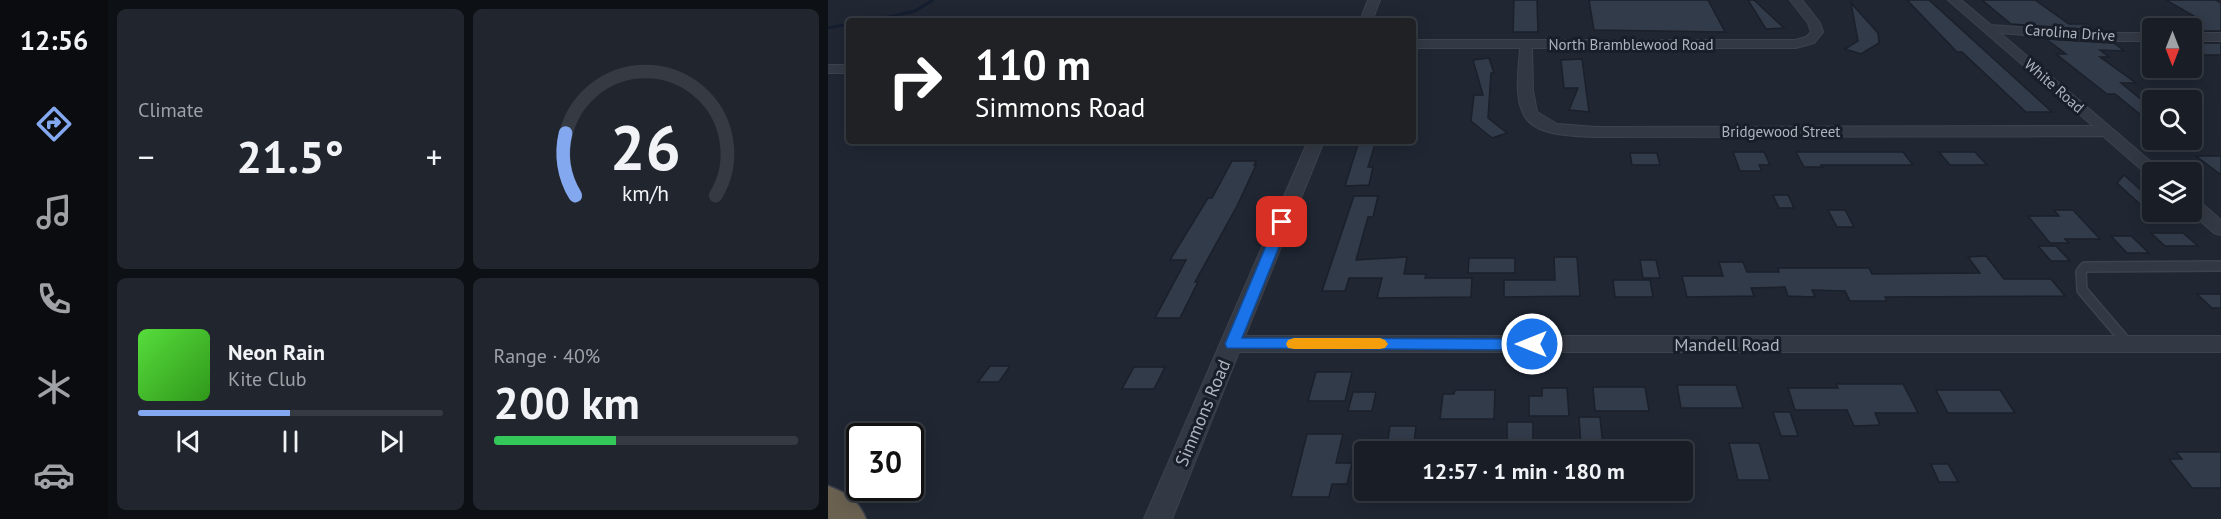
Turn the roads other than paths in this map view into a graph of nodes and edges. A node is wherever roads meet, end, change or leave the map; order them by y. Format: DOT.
graph roads {
  1 [pos="1374,0"];
  2 [pos="1954,0"];
  3 [pos="1799,4"];
  4 [pos="1367,18"];
  5 [pos="1987,29"];
  6 [pos="2142,37"];
  7 [pos="2202,37"];
  8 [pos="2221,37"];
  9 [pos="1416,45"];
  10 [pos="1526,45"];
  11 [pos="828,69"];
  12 [pos="846,69"];
  13 [pos="2106,131"];
  14 [pos="1315,144"];
  15 [pos="2143,162"];
  16 [pos="2202,213"];
  17 [pos="2221,229"];
  18 [pos="2221,266"];
  19 [pos="1232,344"];
  20 [pos="2128,344"];
  21 [pos="2221,344"];
  22 [pos="828,506"];
  23 [pos="843,519"];
  24 [pos="1158,519"];
  1 -- 4 [label="street"];
  2 -- 5 [label="street, White Road"];
  3 -- 10 [label="street, North Bramblewood Road"];
  5 -- 6 [label="street, Carolina Drive"];
  5 -- 13 [label="street, White Road"];
  7 -- 8 [label="street"];
  9 -- 10 [label="street, North Bramblewood Road"];
  10 -- 13 [label="street, Bridgewood Street"];
  11 -- 12 [label="street"];
  13 -- 15 [label="street, White Road"];
  14 -- 19 [label="street, Simmons Road"];
  16 -- 17 [label="street"];
  18 -- 20 [label="lane"];
  19 -- 20 [label="street, Mandell Road"];
  19 -- 24 [label="street, Simmons Road"];
  20 -- 21 [label="street, Mandell Road"];
  22 -- 23 [label="highway"];
}
